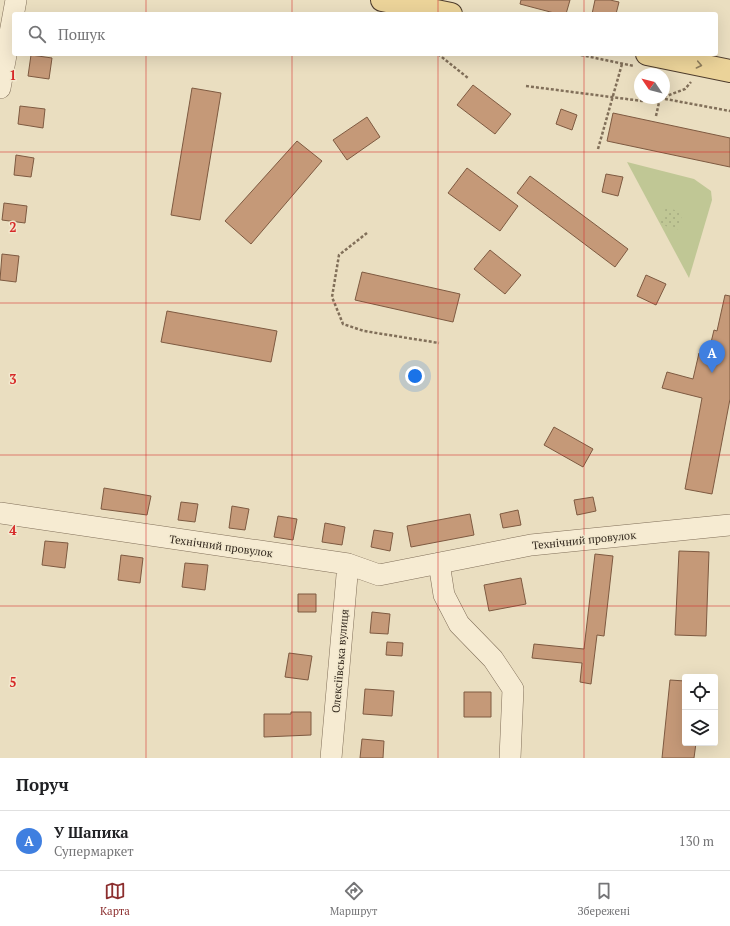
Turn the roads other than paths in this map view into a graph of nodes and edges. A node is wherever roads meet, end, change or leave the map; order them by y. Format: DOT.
graph roads {
  1 [pos="16,0"];
  2 [pos="382,0"];
  3 [pos="14,12"];
  4 [pos="441,12"];
  5 [pos="12,22"];
  6 [pos="657,56"];
  7 [pos="730,71"];
  8 [pos="0,88"];
  9 [pos="0,513"];
  10 [pos="730,525"];
  11 [pos="439,563"];
  12 [pos="348,564"];
  13 [pos="331,758"];
  14 [pos="510,758"];
  1 -- 3 [label="street"];
  2 -- 4 [label="main road"];
  5 -- 8 [label="street"];
  6 -- 7 [label="main road, one-way"];
  9 -- 12 [label="street, Технічний провулок"];
  10 -- 11 [label="street, Технічний провулок"];
  11 -- 12 [label="street, Технічний провулок"];
  11 -- 14 [label="street"];
  12 -- 13 [label="street, Олексіївська вулиця"];
}
